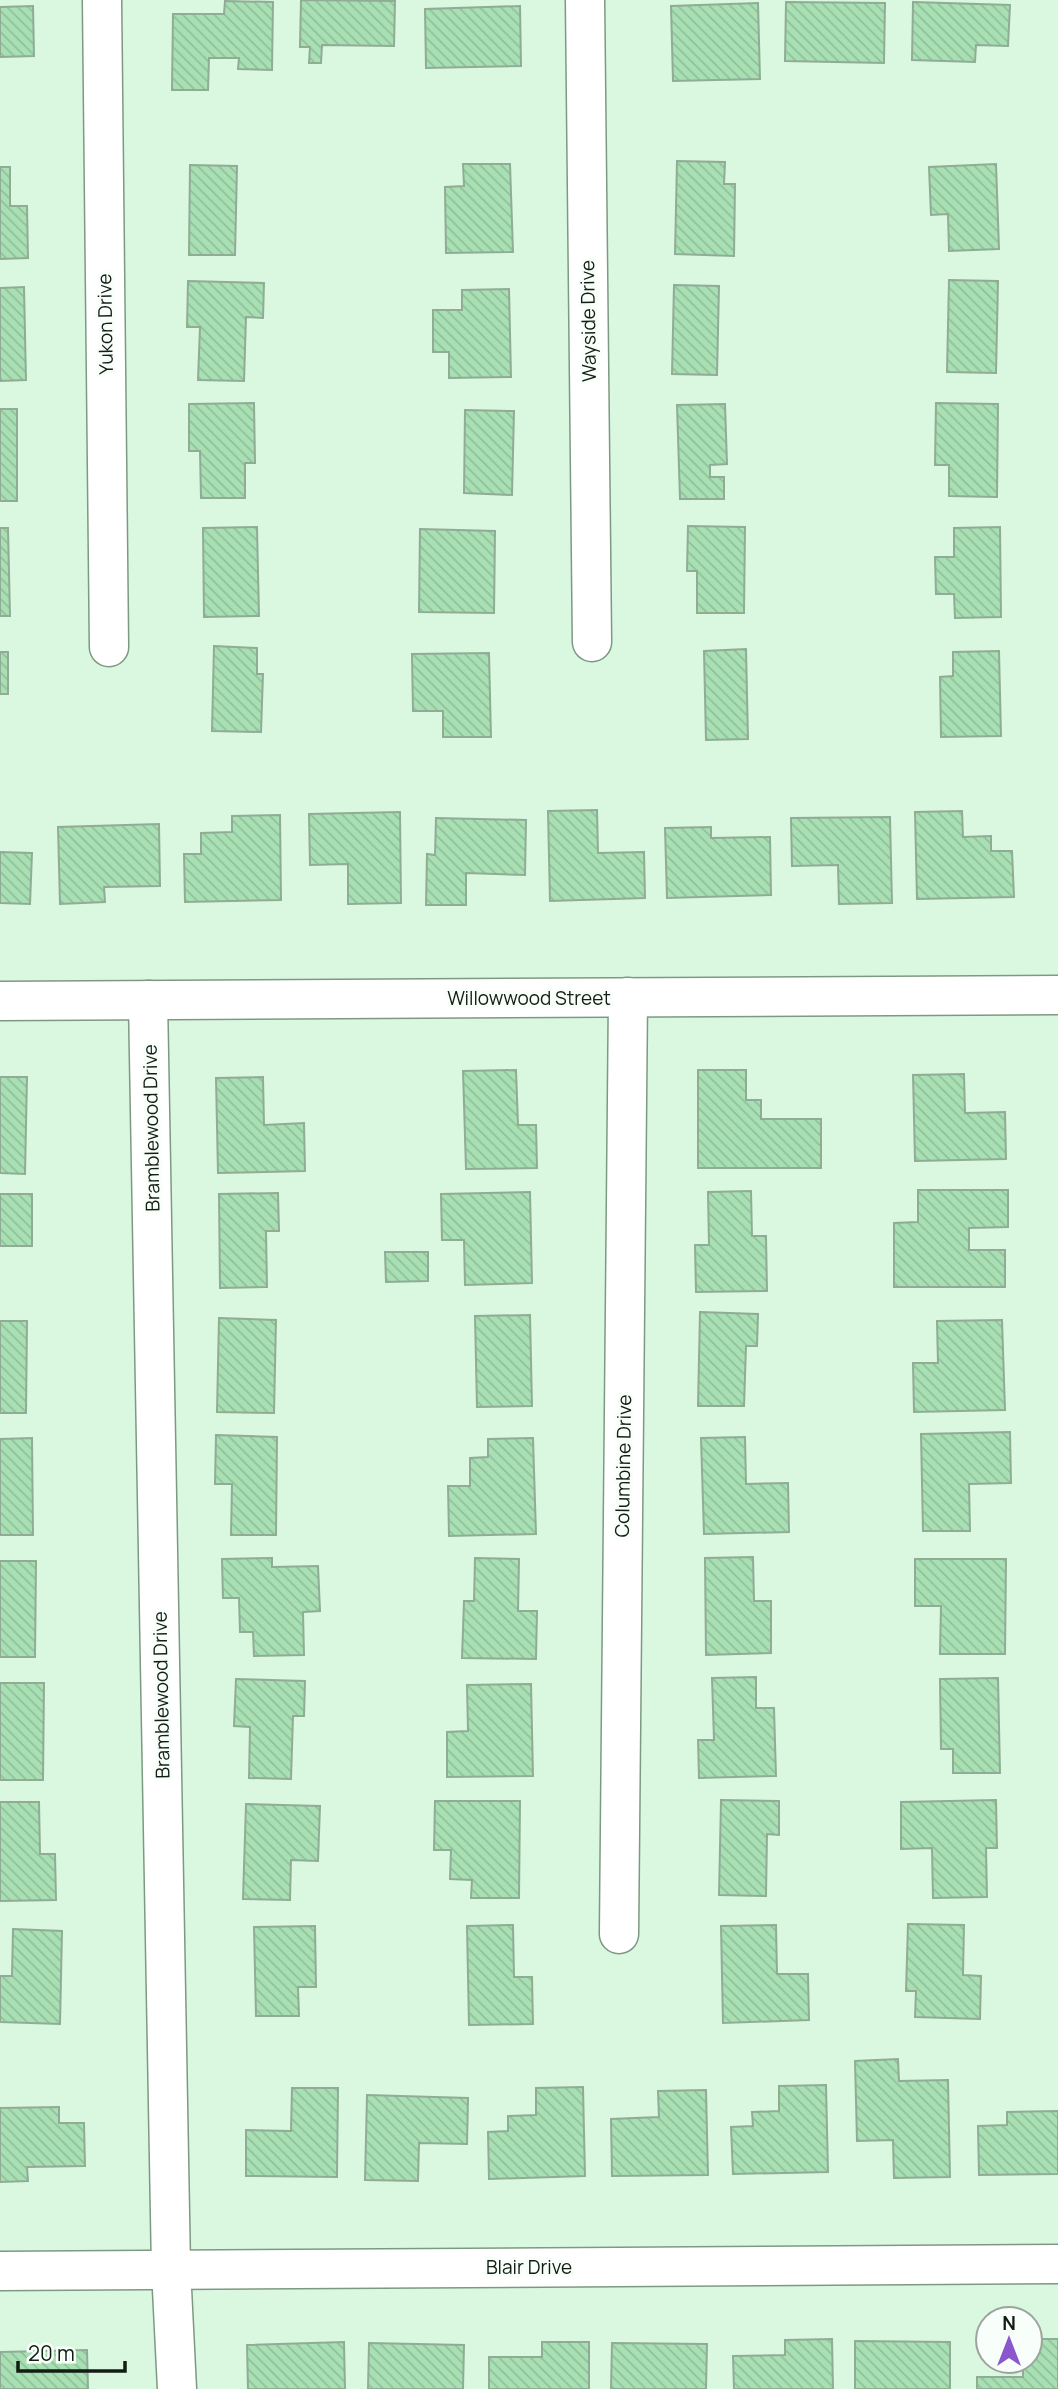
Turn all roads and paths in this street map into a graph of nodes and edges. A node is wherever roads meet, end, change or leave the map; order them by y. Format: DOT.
graph roads {
  1 [pos="102,0"];
  2 [pos="585,0"];
  3 [pos="592,642"];
  4 [pos="109,647"];
  5 [pos="1058,995"];
  6 [pos="628,998"];
  7 [pos="148,1000"];
  8 [pos="0,1001"];
  9 [pos="619,1934"];
  10 [pos="1058,2264"];
  11 [pos="171,2269"];
  12 [pos="0,2271"];
  13 [pos="177,2389"];
  1 -- 4 [label="street, Yukon Drive"];
  2 -- 3 [label="street, Wayside Drive"];
  5 -- 6 [label="street, Willowwood Street"];
  6 -- 7 [label="street, Willowwood Street"];
  6 -- 9 [label="street, Columbine Drive"];
  7 -- 8 [label="street, Willowwood Street"];
  7 -- 11 [label="street, Bramblewood Drive"];
  10 -- 11 [label="street, Blair Drive"];
  11 -- 12 [label="street, Blair Drive"];
  11 -- 13 [label="street, Bramblewood Drive"];
}
